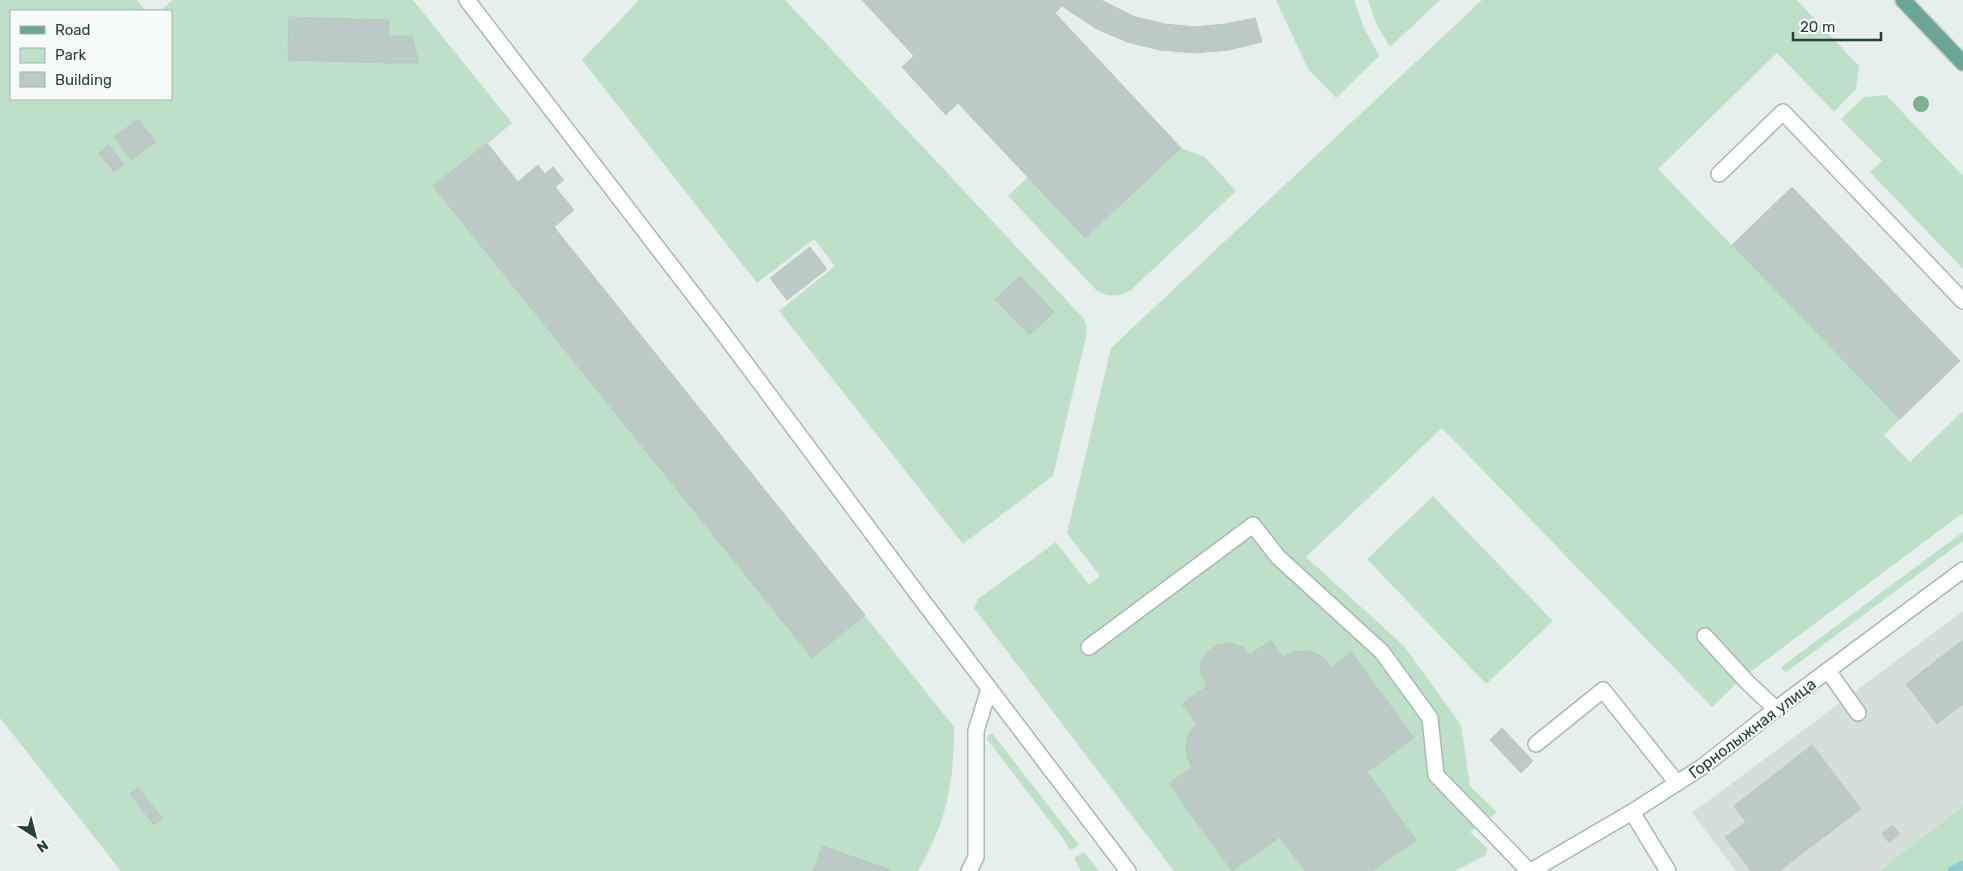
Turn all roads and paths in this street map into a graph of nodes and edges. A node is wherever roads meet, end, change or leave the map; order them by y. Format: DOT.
graph roads {
  1 [pos="467,0"];
  2 [pos="1903,0"];
  3 [pos="1963,63"];
  4 [pos="1719,174"];
  5 [pos="1963,300"];
  6 [pos="1963,570"];
  7 [pos="1705,636"];
  8 [pos="1089,647"];
  9 [pos="1829,672"];
  10 [pos="989,689"];
  11 [pos="1776,709"];
  12 [pos="1858,713"];
  13 [pos="1536,744"];
  14 [pos="1677,783"];
  15 [pos="1632,812"];
  16 [pos="969,871"];
  17 [pos="1128,871"];
  18 [pos="1530,871"];
  19 [pos="1668,871"];
  1 -- 10 [label="street"];
  2 -- 3 [label="main road"];
  4 -- 5 [label="street"];
  6 -- 9 [label="street, Горнолыжная улица"];
  7 -- 11 [label="street"];
  8 -- 18 [label="street"];
  9 -- 11 [label="street, Горнолыжная улица"];
  9 -- 12 [label="street"];
  10 -- 16 [label="street"];
  10 -- 17 [label="street"];
  11 -- 14 [label="street, Горнолыжная улица"];
  13 -- 14 [label="street"];
  14 -- 15 [label="street, Горнолыжная улица"];
  15 -- 18 [label="street, Горнолыжная улица"];
  15 -- 19 [label="street"];
}
